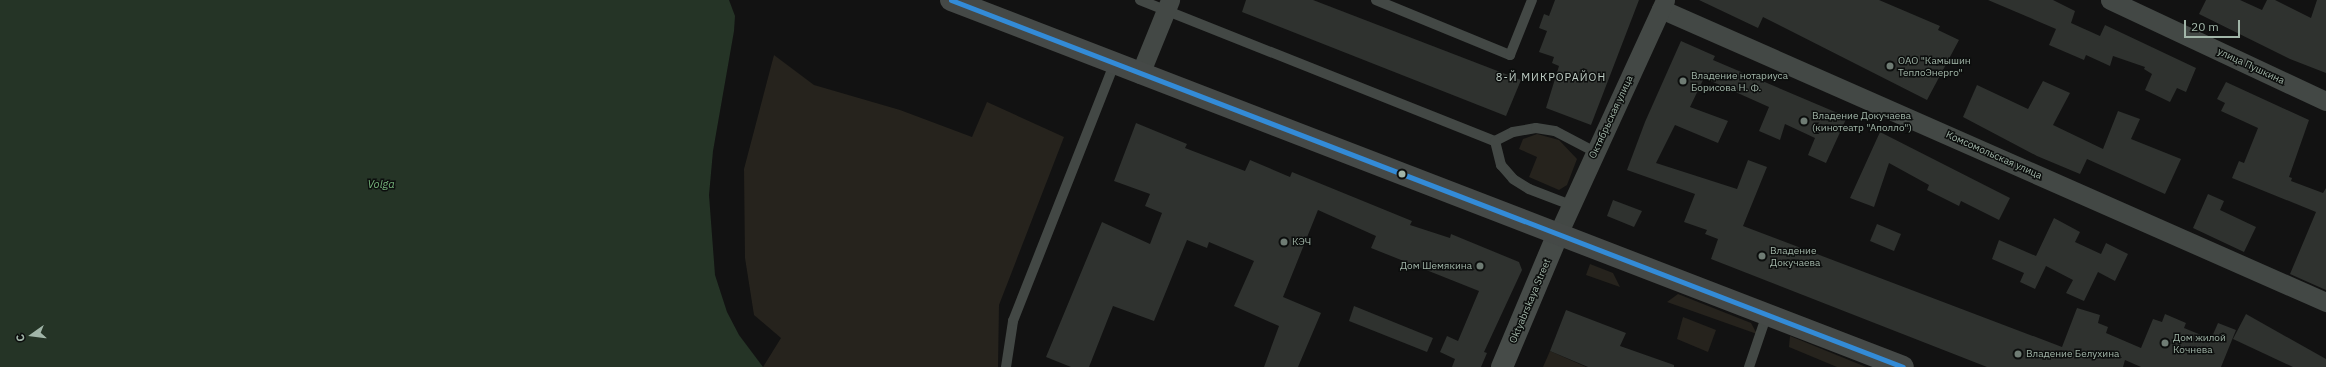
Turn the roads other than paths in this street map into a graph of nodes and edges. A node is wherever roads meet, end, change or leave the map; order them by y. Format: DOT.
graph roads {
  1 [pos="951,0"];
  2 [pos="1140,0"];
  3 [pos="1376,0"];
  4 [pos="1532,0"];
  5 [pos="2110,0"];
  6 [pos="1663,4"];
  7 [pos="1168,5"];
  8 [pos="1114,64"];
  9 [pos="1140,74"];
  10 [pos="2326,101"];
  11 [pos="1495,141"];
  12 [pos="1595,152"];
  13 [pos="1571,205"];
  14 [pos="1558,234"];
  15 [pos="2326,302"];
  16 [pos="1767,314"];
  17 [pos="1006,367"];
  18 [pos="1502,367"];
  19 [pos="1749,367"];
  20 [pos="1903,367"];
  1 -- 8 [label="main road"];
  2 -- 7 [label="lane"];
  3 -- 4 [label="lane"];
  5 -- 10 [label="street, улица Пушкина"];
  6 -- 12 [label="street, Октябрьская улица"];
  6 -- 15 [label="street, Комсомольская улица"];
  7 -- 9 [label="street"];
  7 -- 11 [label="lane"];
  8 -- 9 [label="main road"];
  8 -- 17 [label="lane"];
  9 -- 14 [label="main road"];
  11 -- 12 [label="lane"];
  11 -- 13 [label="lane"];
  12 -- 13 [label="street, Октябрьская улица"];
  13 -- 14 [label="street, Октябрьская улица"];
  14 -- 16 [label="main road"];
  14 -- 18 [label="street, Oktyabrskaya Street"];
  16 -- 19 [label="lane"];
  16 -- 20 [label="main road"];
}
